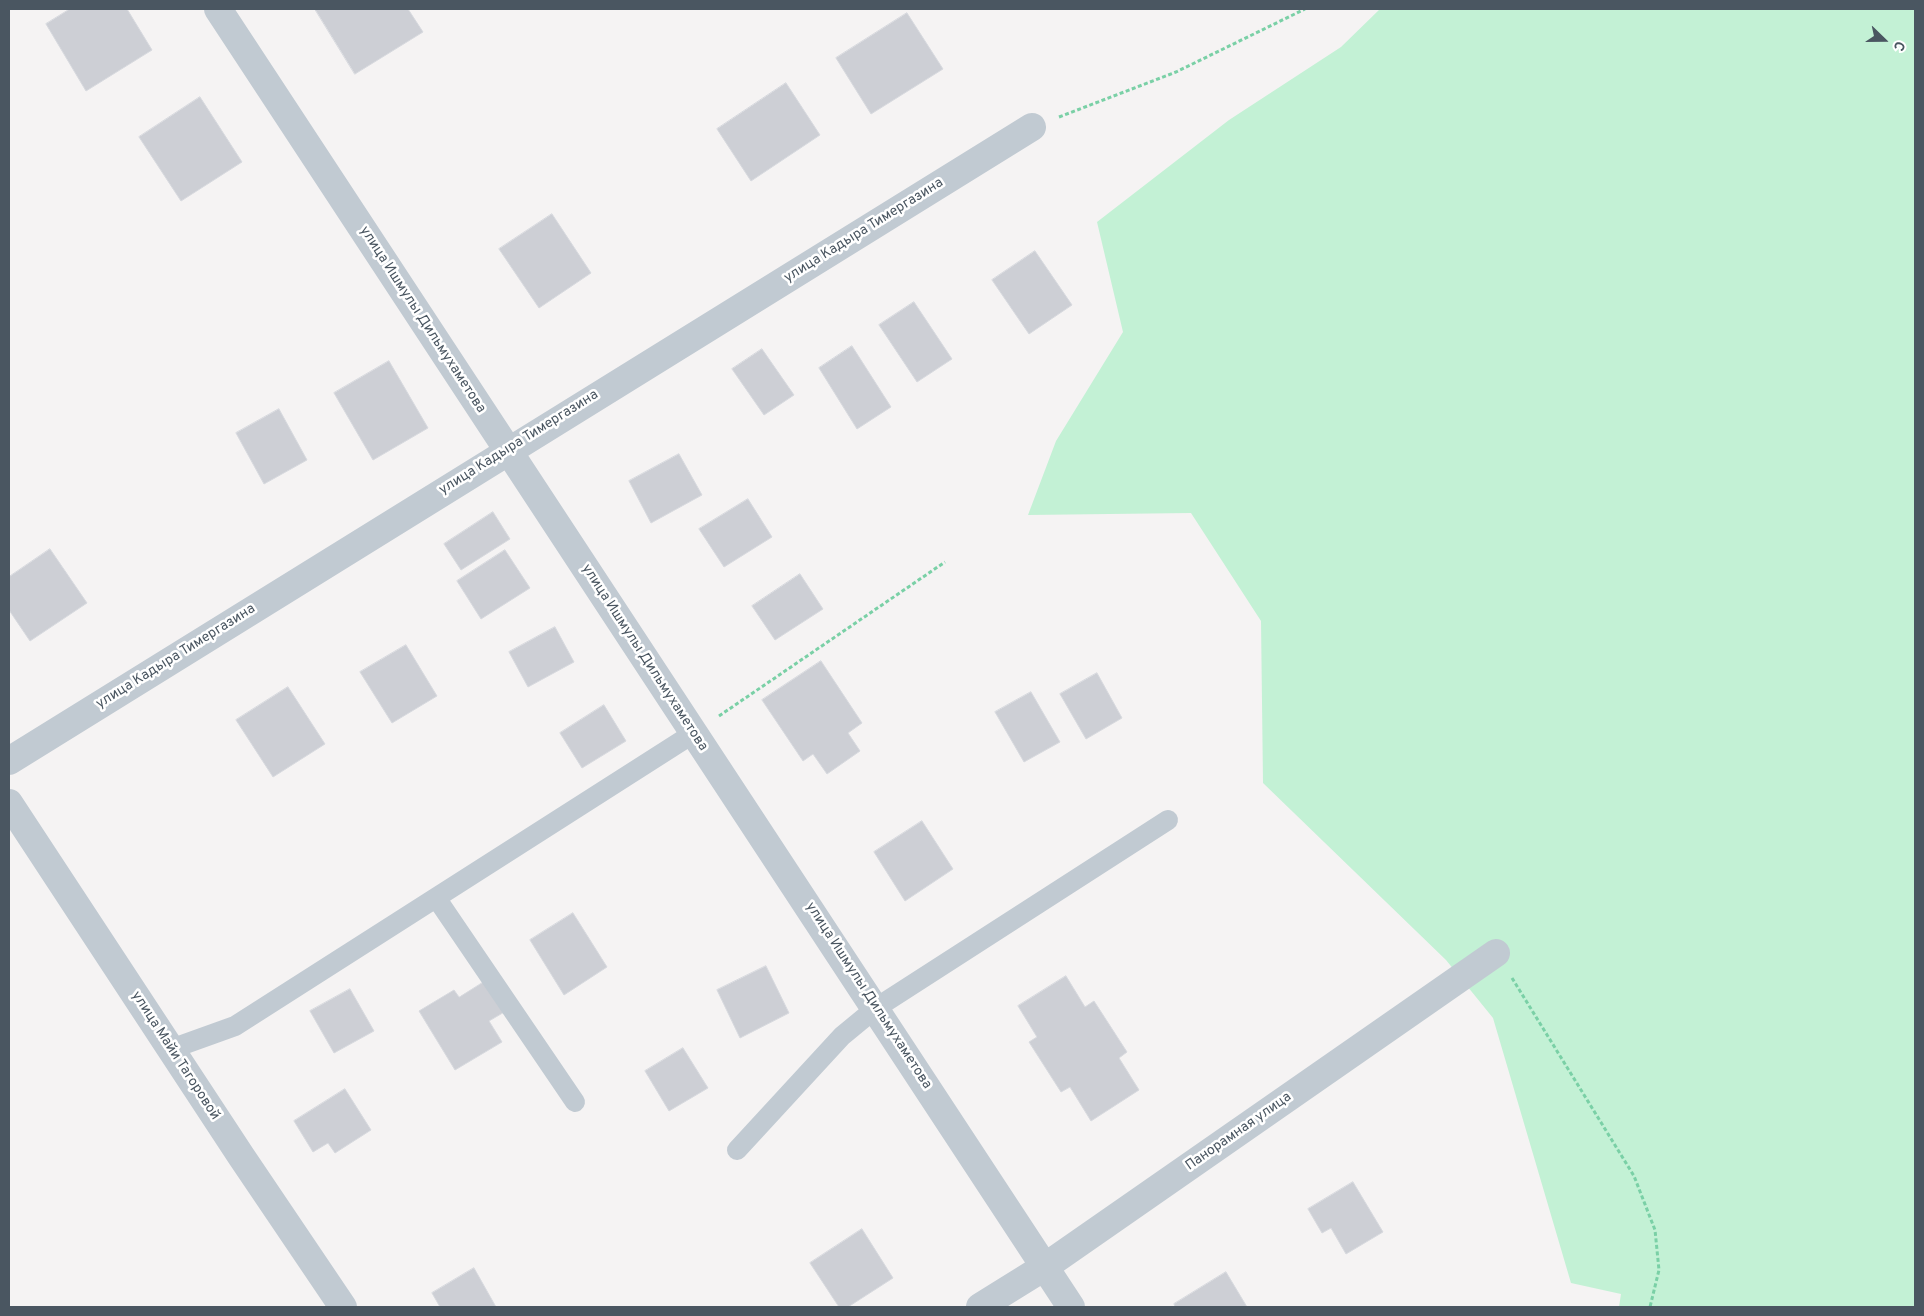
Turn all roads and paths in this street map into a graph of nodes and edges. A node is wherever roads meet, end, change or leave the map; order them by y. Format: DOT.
graph roads {
  1 [pos="218,9"];
  2 [pos="1305,9"];
  3 [pos="1032,128"];
  4 [pos="507,450"];
  5 [pos="945,562"];
  6 [pos="694,733"];
  7 [pos="9,761"];
  8 [pos="9,803"];
  9 [pos="1168,820"];
  10 [pos="437,899"];
  11 [pos="1496,953"];
  12 [pos="876,1008"];
  13 [pos="171,1050"];
  14 [pos="574,1102"];
  15 [pos="737,1150"];
  16 [pos="1046,1266"];
  17 [pos="343,1307"];
  18 [pos="980,1307"];
  19 [pos="1071,1307"];
  20 [pos="1650,1307"];
  1 -- 4 [label="street, улица Ишмулы Дильмухаметова"];
  2 -- 3 [label="path"];
  3 -- 4 [label="street, улица Кадыра Тимергазина"];
  4 -- 6 [label="street, улица Ишмулы Дильмухаметова"];
  4 -- 7 [label="street, улица Кадыра Тимергазина"];
  5 -- 6 [label="path"];
  6 -- 10 [label="lane"];
  6 -- 12 [label="street, улица Ишмулы Дильмухаметова"];
  8 -- 13 [label="street, улица Майи Тагоровой"];
  9 -- 12 [label="lane"];
  10 -- 13 [label="lane"];
  10 -- 14 [label="lane"];
  11 -- 16 [label="street, Панорамная улица"];
  11 -- 20 [label="path"];
  12 -- 15 [label="lane"];
  12 -- 16 [label="street, улица Ишмулы Дильмухаметова"];
  13 -- 17 [label="street, улица Майи Тагоровой"];
  16 -- 18 [label="street, Панорамная улица"];
  16 -- 19 [label="street, улица Ишмулы Дильмухаметова"];
}
